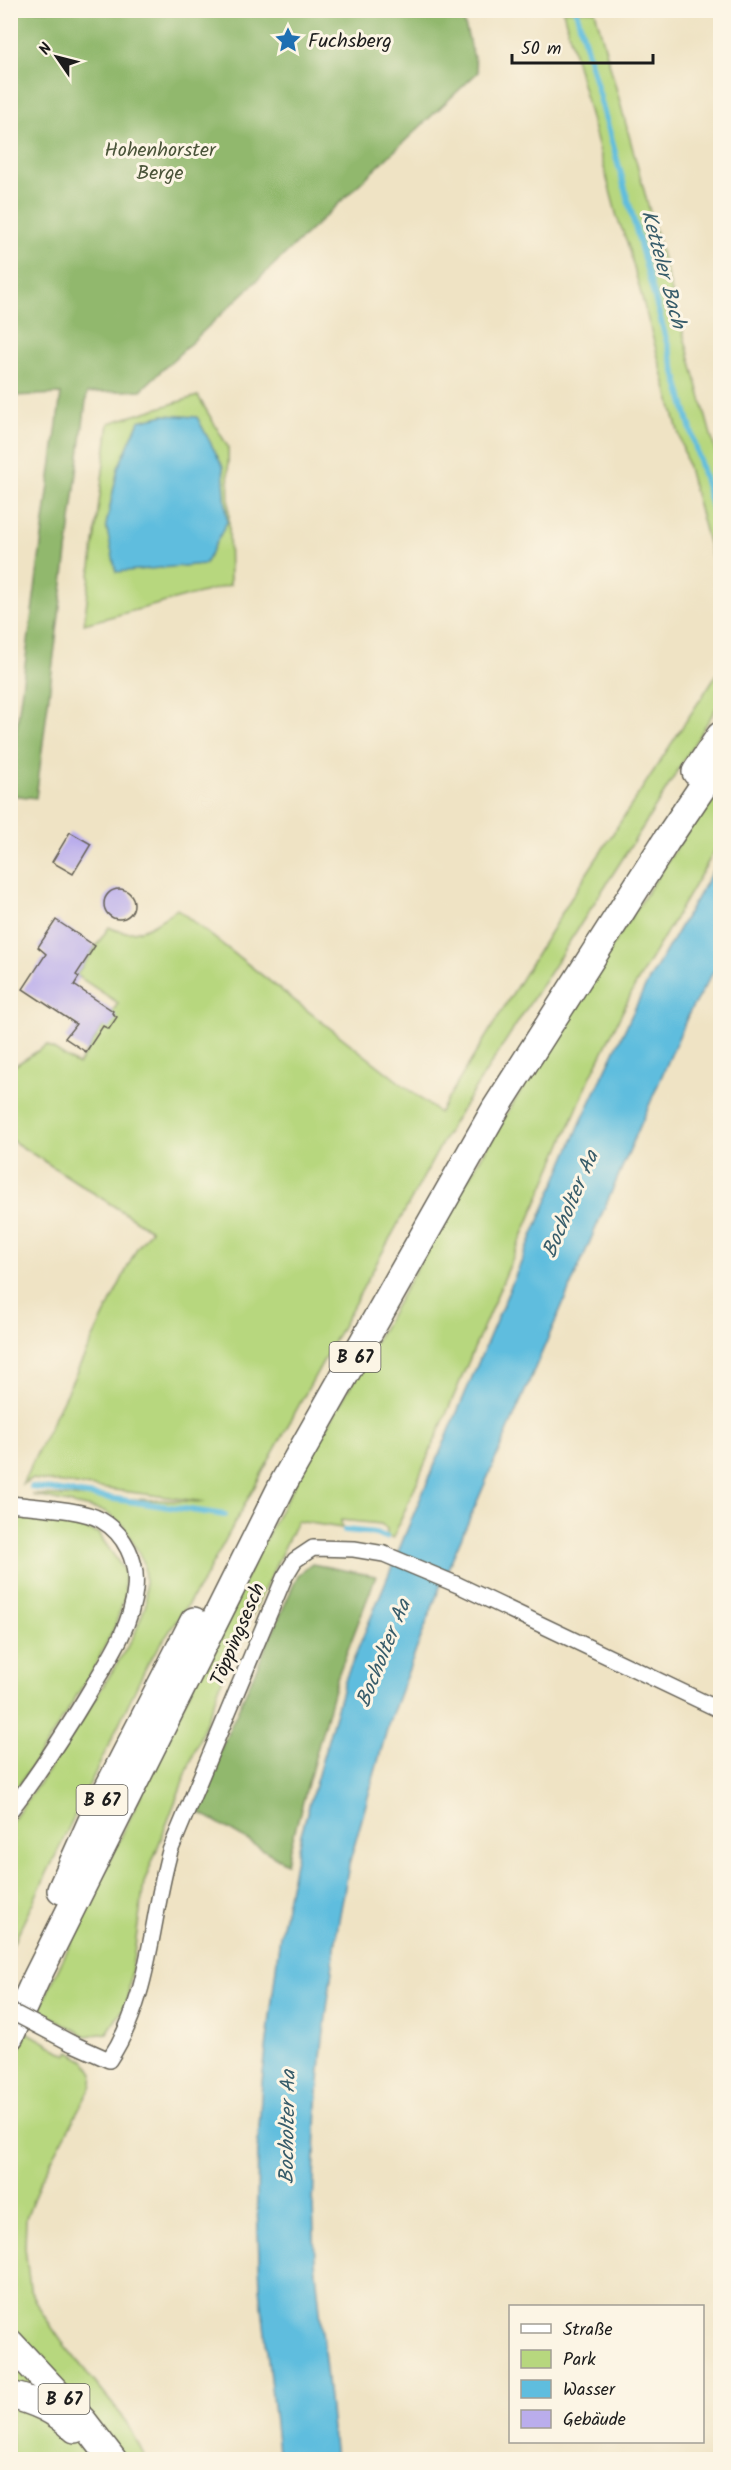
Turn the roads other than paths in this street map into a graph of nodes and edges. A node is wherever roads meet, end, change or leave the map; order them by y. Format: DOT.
graph roads {
  1 [pos="720,736"];
  2 [pos="720,761"];
  3 [pos="10,1504"];
  4 [pos="720,1710"];
  5 [pos="10,1812"];
  6 [pos="36,1979"];
  7 [pos="10,2001"];
  8 [pos="10,2011"];
  9 [pos="10,2036"];
  10 [pos="10,2051"];
  11 [pos="10,2343"];
  12 [pos="10,2395"];
  13 [pos="99,2460"];
  14 [pos="113,2460"];
  1 -- 7 [label="highway, B 67"];
  2 -- 6 [label="highway, B 67"];
  3 -- 5 [label="street"];
  4 -- 8 [label="street, Töppingsesch, bridge"];
  6 -- 9 [label="highway, B 67"];
  6 -- 10 [label="highway, B 67"];
  11 -- 14 [label="highway, B 67"];
  12 -- 13 [label="highway, B 67"];
}
